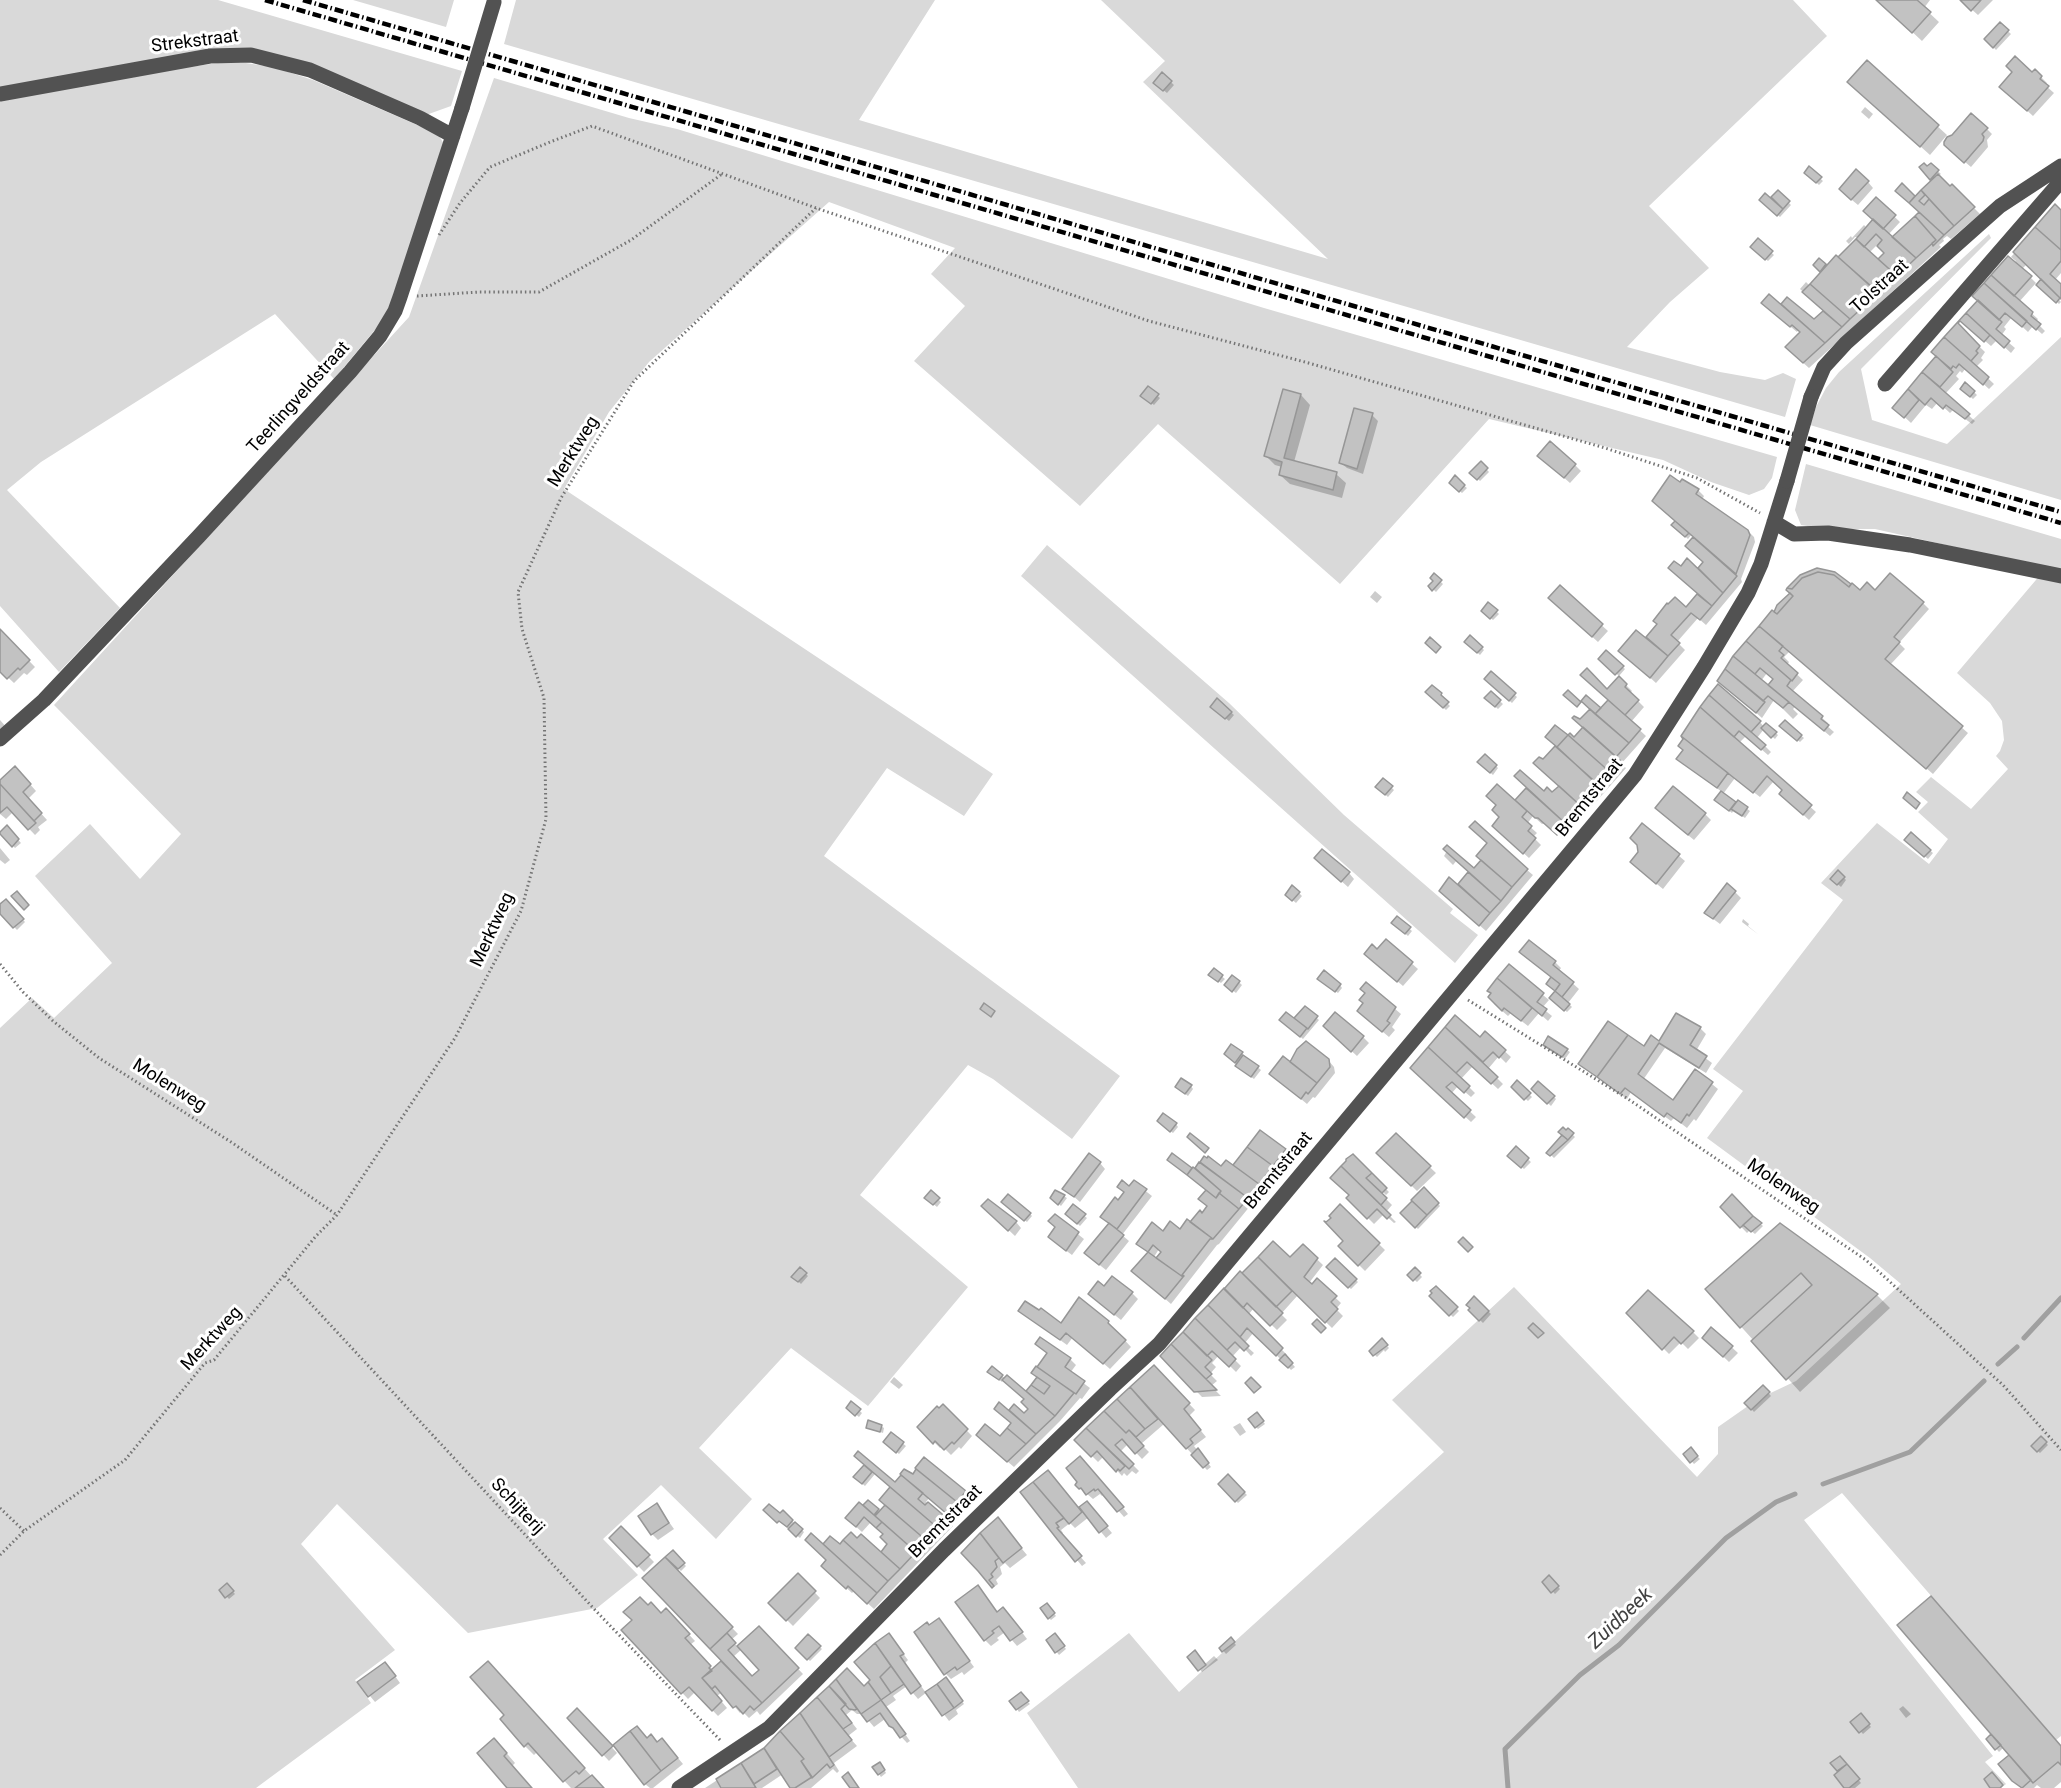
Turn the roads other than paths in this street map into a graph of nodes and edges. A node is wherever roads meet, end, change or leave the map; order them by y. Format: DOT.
graph roads {
  1 [pos="495,1"];
  2 [pos="0,94"];
  3 [pos="453,136"];
  4 [pos="2061,166"];
  5 [pos="2061,181"];
  6 [pos="1885,384"];
  7 [pos="1787,481"];
  8 [pos="1774,522"];
  9 [pos="2061,576"];
  10 [pos="0,739"];
  11 [pos="679,1788"];
  1 -- 3 [label="street, Teerlingveldstraat, bridge"];
  2 -- 3 [label="street, Strekstraat"];
  3 -- 10 [label="street, Teerlingveldstraat"];
  4 -- 7 [label="street, Tolstraat, bridge"];
  5 -- 6 [label="street"];
  7 -- 8 [label="street, Bremtstraat"];
  8 -- 9 [label="street"];
  8 -- 11 [label="street, Bremtstraat"];
}
